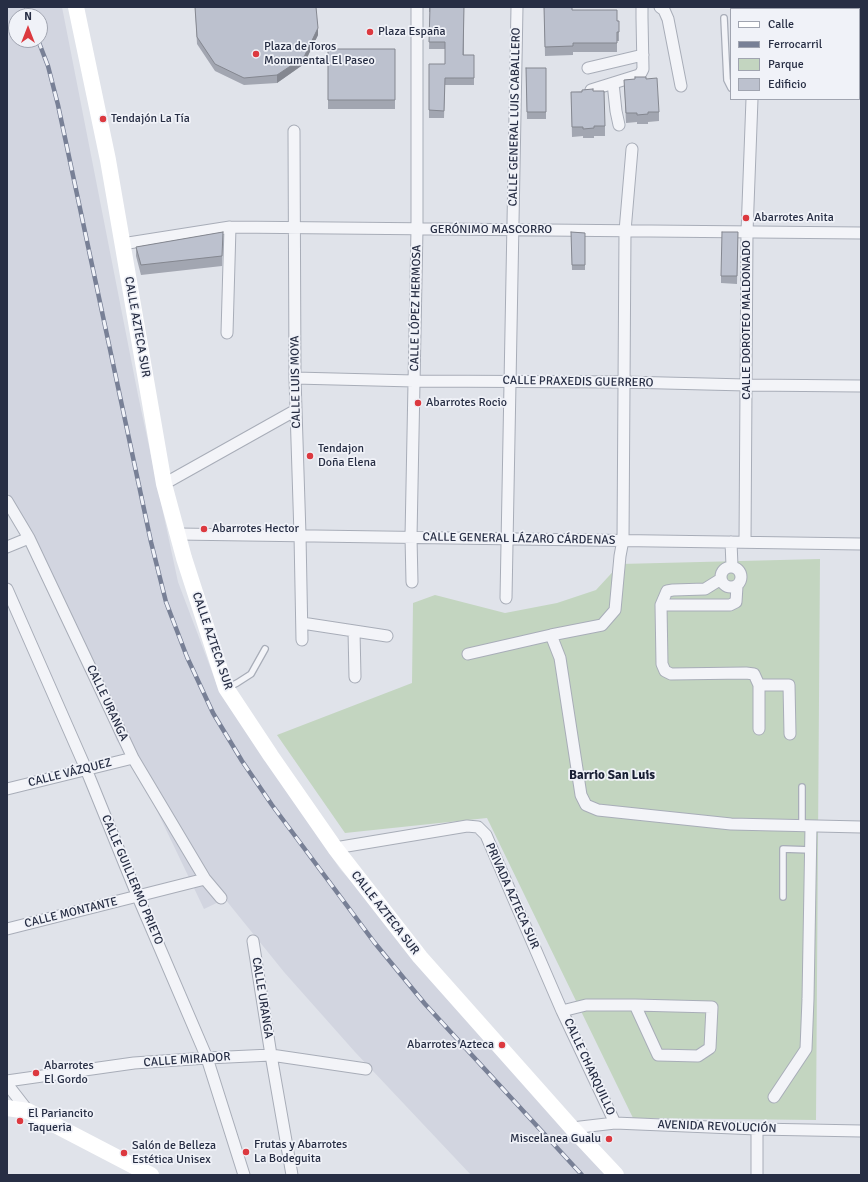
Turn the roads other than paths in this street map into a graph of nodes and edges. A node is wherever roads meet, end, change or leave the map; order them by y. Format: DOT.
graph roads {
  1 [pos="76,7"];
  2 [pos="417,7"];
  3 [pos="517,7"];
  4 [pos="642,7"];
  5 [pos="660,7"];
  6 [pos="860,7"];
  7 [pos="861,17"];
  8 [pos="724,18"];
  9 [pos="643,55"];
  10 [pos="588,68"];
  11 [pos="613,83"];
  12 [pos="681,86"];
  13 [pos="730,86"];
  14 [pos="591,90"];
  15 [pos="752,100"];
  16 [pos="619,125"];
  17 [pos="294,131"];
  18 [pos="632,149"];
  19 [pos="230,227"];
  20 [pos="294,228"];
  21 [pos="417,229"];
  22 [pos="513,230"];
  23 [pos="625,231"];
  24 [pos="747,232"];
  25 [pos="861,233"];
  26 [pos="122,244"];
  27 [pos="227,333"];
  28 [pos="295,378"];
  29 [pos="414,381"];
  30 [pos="510,381"];
  31 [pos="624,382"];
  32 [pos="746,385"];
  33 [pos="861,386"];
  34 [pos="296,410"];
  35 [pos="164,484"];
  36 [pos="7,501"];
  37 [pos="178,534"];
  38 [pos="300,535"];
  39 [pos="411,537"];
  40 [pos="29,538"];
  41 [pos="507,538"];
  42 [pos="623,540"];
  43 [pos="731,542"];
  44 [pos="745,542"];
  45 [pos="861,544"];
  46 [pos="7,547"];
  47 [pos="732,566"];
  48 [pos="721,579"];
  49 [pos="412,582"];
  50 [pos="737,586"];
  51 [pos="7,589"];
  52 [pos="506,598"];
  53 [pos="661,606"];
  54 [pos="302,623"];
  55 [pos="354,631"];
  56 [pos="550,635"];
  57 [pos="387,636"];
  58 [pos="302,640"];
  59 [pos="265,649"];
  60 [pos="468,654"];
  61 [pos="355,677"];
  62 [pos="759,685"];
  63 [pos="226,688"];
  64 [pos="760,728"];
  65 [pos="790,734"];
  66 [pos="133,758"];
  67 [pos="86,769"];
  68 [pos="802,787"];
  69 [pos="7,789"];
  70 [pos="807,826"];
  71 [pos="861,827"];
  72 [pos="335,848"];
  73 [pos="811,850"];
  74 [pos="205,879"];
  75 [pos="138,896"];
  76 [pos="783,897"];
  77 [pos="221,898"];
  78 [pos="7,929"];
  79 [pos="253,941"];
  80 [pos="635,1005"];
  81 [pos="562,1011"];
  82 [pos="271,1055"];
  83 [pos="207,1058"];
  84 [pos="366,1069"];
  85 [pos="7,1080"];
  86 [pos="7,1084"];
  87 [pos="774,1097"];
  88 [pos="7,1108"];
  89 [pos="28,1111"];
  90 [pos="616,1123"];
  91 [pos="572,1128"];
  92 [pos="757,1129"];
  93 [pos="861,1131"];
  94 [pos="152,1175"];
  95 [pos="244,1175"];
  96 [pos="292,1175"];
  97 [pos="616,1175"];
  98 [pos="757,1175"];
  1 -- 26 [label="street, CALLE AZTECA SUR"];
  2 -- 21 [label="street, CALLE LÓPEZ HERMOSA"];
  3 -- 22 [label="street, CALLE GENERAL LUIS CABALLERO"];
  4 -- 9 [label="street"];
  5 -- 12 [label="street"];
  6 -- 7 [label="street"];
  8 -- 13 [label="lane"];
  9 -- 10 [label="street"];
  9 -- 11 [label="street"];
  11 -- 14 [label="street"];
  11 -- 16 [label="street"];
  15 -- 24 [label="street, CALLE DOROTEO MALDONADO"];
  17 -- 20 [label="street, CALLE LUIS MOYA"];
  18 -- 23 [label="street"];
  19 -- 20 [label="street, GERÓNIMO MASCORRO"];
  19 -- 26 [label="street, GERÓNIMO MASCORRO"];
  19 -- 27 [label="street"];
  20 -- 21 [label="street, GERÓNIMO MASCORRO"];
  20 -- 28 [label="street, CALLE LUIS MOYA"];
  21 -- 22 [label="street, GERÓNIMO MASCORRO"];
  21 -- 29 [label="street, CALLE LÓPEZ HERMOSA"];
  22 -- 23 [label="street, GERÓNIMO MASCORRO"];
  22 -- 30 [label="street, CALLE GENERAL LUIS CABALLERO"];
  23 -- 24 [label="street, GERÓNIMO MASCORRO"];
  23 -- 31 [label="street"];
  24 -- 25 [label="street, GERÓNIMO MASCORRO"];
  24 -- 32 [label="street, CALLE DOROTEO MALDONADO"];
  26 -- 35 [label="street, CALLE AZTECA SUR"];
  28 -- 29 [label="street, CALLE PRAXEDIS GUERRERO"];
  28 -- 34 [label="street, CALLE LUIS MOYA"];
  29 -- 30 [label="street, CALLE PRAXEDIS GUERRERO"];
  29 -- 39 [label="street, CALLE LÓPEZ HERMOSA"];
  30 -- 31 [label="street, CALLE PRAXEDIS GUERRERO"];
  30 -- 41 [label="street, CALLE GENERAL LUIS CABALLERO"];
  31 -- 32 [label="street, CALLE PRAXEDIS GUERRERO"];
  31 -- 42 [label="street"];
  32 -- 33 [label="street, CALLE PRAXEDIS GUERRERO"];
  32 -- 44 [label="street, CALLE DOROTEO MALDONADO"];
  34 -- 35 [label="street"];
  34 -- 38 [label="street, CALLE LUIS MOYA"];
  35 -- 37 [label="street, CALLE AZTECA SUR"];
  36 -- 40 [label="street, CALLE URANGA"];
  37 -- 38 [label="street, CALLE GENERAL LÁZARO CÁRDENAS"];
  37 -- 63 [label="street, CALLE AZTECA SUR"];
  38 -- 39 [label="street, CALLE GENERAL LÁZARO CÁRDENAS"];
  38 -- 54 [label="street, CALLE LUIS MOYA"];
  39 -- 41 [label="street, CALLE GENERAL LÁZARO CÁRDENAS"];
  39 -- 49 [label="street, CALLE LÓPEZ HERMOSA"];
  40 -- 46 [label="street"];
  40 -- 66 [label="street, CALLE URANGA"];
  41 -- 42 [label="street, CALLE GENERAL LÁZARO CÁRDENAS"];
  41 -- 52 [label="street, CALLE GENERAL LUIS CABALLERO"];
  42 -- 43 [label="street, CALLE GENERAL LÁZARO CÁRDENAS"];
  42 -- 56 [label="street"];
  43 -- 44 [label="street, CALLE GENERAL LÁZARO CÁRDENAS"];
  43 -- 47 [label="street"];
  44 -- 45 [label="street, CALLE GENERAL LÁZARO CÁRDENAS"];
  47 -- 48 [label="street"];
  47 -- 50 [label="street"];
  48 -- 50 [label="street"];
  48 -- 53 [label="street"];
  50 -- 53 [label="street"];
  51 -- 67 [label="street, CALLE GUILLERMO PRIETO"];
  53 -- 62 [label="street"];
  54 -- 55 [label="street"];
  54 -- 58 [label="street, CALLE LUIS MOYA"];
  55 -- 57 [label="street"];
  55 -- 61 [label="street"];
  56 -- 60 [label="street"];
  56 -- 70 [label="street"];
  59 -- 63 [label="lane"];
  62 -- 64 [label="street"];
  62 -- 65 [label="street"];
  63 -- 72 [label="street, CALLE AZTECA SUR"];
  66 -- 67 [label="street, CALLE VÁZQUEZ"];
  66 -- 74 [label="street, CALLE URANGA"];
  67 -- 69 [label="street, CALLE VÁZQUEZ"];
  67 -- 75 [label="street, CALLE GUILLERMO PRIETO"];
  68 -- 70 [label="lane"];
  70 -- 71 [label="street"];
  70 -- 73 [label="street"];
  72 -- 81 [label="street, PRIVADA AZTECA SUR"];
  72 -- 91 [label="street, CALLE AZTECA SUR"];
  73 -- 76 [label="lane"];
  73 -- 87 [label="street"];
  74 -- 75 [label="street, CALLE MONTANTE"];
  74 -- 77 [label="street, CALLE URANGA"];
  75 -- 78 [label="street, CALLE MONTANTE"];
  75 -- 83 [label="street, CALLE GUILLERMO PRIETO"];
  79 -- 82 [label="street, CALLE URANGA"];
  80 -- 80 [label="street"];
  80 -- 81 [label="street"];
  81 -- 90 [label="street, CALLE CHARQUILLO"];
  82 -- 83 [label="street, CALLE MIRADOR"];
  82 -- 84 [label="street, CALLE MIRADOR"];
  82 -- 96 [label="street, CALLE URANGA"];
  83 -- 85 [label="street, CALLE MIRADOR"];
  83 -- 95 [label="street, CALLE GUILLERMO PRIETO"];
  86 -- 89 [label="street"];
  88 -- 89 [label="street"];
  89 -- 94 [label="street"];
  90 -- 91 [label="street, AVENIDA REVOLUCIÓN"];
  90 -- 92 [label="street, AVENIDA REVOLUCIÓN"];
  91 -- 97 [label="street, CALLE AZTECA SUR"];
  92 -- 93 [label="street, AVENIDA REVOLUCIÓN"];
  92 -- 98 [label="street"];
}
